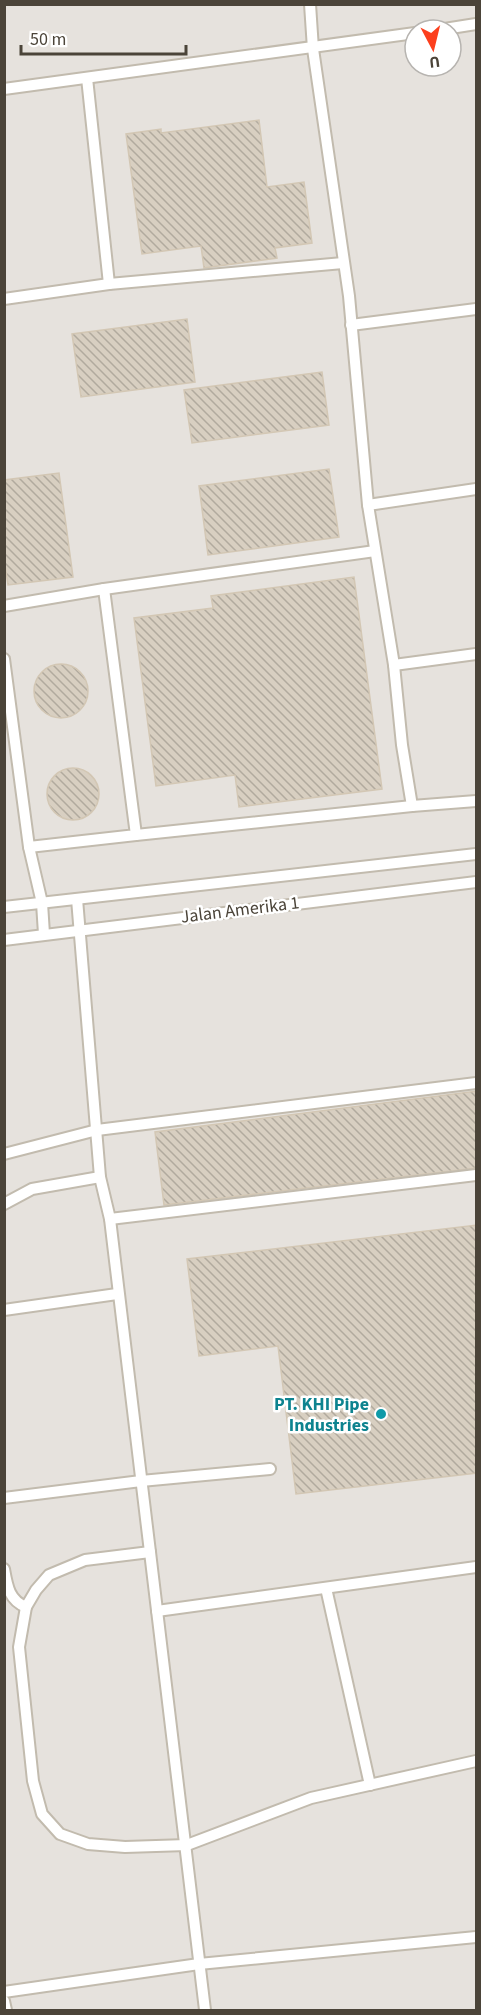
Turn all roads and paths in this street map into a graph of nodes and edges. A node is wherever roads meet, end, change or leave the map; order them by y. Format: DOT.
graph roads {
  1 [pos="310,4"];
  2 [pos="403,35"];
  3 [pos="313,49"];
  4 [pos="87,78"];
  5 [pos="4,89"];
  6 [pos="343,263"];
  7 [pos="109,284"];
  8 [pos="4,299"];
  9 [pos="477,309"];
  10 [pos="351,325"];
  11 [pos="477,489"];
  12 [pos="368,505"];
  13 [pos="375,551"];
  14 [pos="104,588"];
  15 [pos="4,606"];
  16 [pos="477,654"];
  17 [pos="4,659"];
  18 [pos="394,665"];
  19 [pos="477,801"];
  20 [pos="412,806"];
  21 [pos="136,835"];
  22 [pos="29,847"];
  23 [pos="477,854"];
  24 [pos="477,882"];
  25 [pos="77,899"];
  26 [pos="42,903"];
  27 [pos="4,907"];
  28 [pos="81,929"];
  29 [pos="44,934"];
  30 [pos="4,940"];
  31 [pos="477,1083"];
  32 [pos="97,1130"];
  33 [pos="4,1154"];
  34 [pos="477,1175"];
  35 [pos="100,1177"];
  36 [pos="4,1204"];
  37 [pos="110,1219"];
  38 [pos="117,1294"];
  39 [pos="4,1310"];
  40 [pos="270,1469"];
  41 [pos="141,1481"];
  42 [pos="4,1498"];
  43 [pos="150,1552"];
  44 [pos="477,1567"];
  45 [pos="4,1569"];
  46 [pos="326,1588"];
  47 [pos="26,1607"];
  48 [pos="157,1611"];
  49 [pos="477,1761"];
  50 [pos="370,1785"];
  51 [pos="187,1845"];
  52 [pos="477,1937"];
  53 [pos="199,1965"];
  54 [pos="4,1992"];
  55 [pos="4,2001"];
  56 [pos="6,2010"];
  57 [pos="205,2010"];
  1 -- 3 [label="lane"];
  2 -- 3 [label="lane"];
  3 -- 4 [label="lane"];
  3 -- 6 [label="lane"];
  4 -- 5 [label="lane"];
  4 -- 7 [label="lane"];
  6 -- 7 [label="lane"];
  6 -- 10 [label="lane"];
  7 -- 8 [label="lane"];
  9 -- 10 [label="lane"];
  10 -- 12 [label="lane"];
  11 -- 12 [label="lane"];
  12 -- 13 [label="lane"];
  13 -- 14 [label="lane"];
  13 -- 18 [label="lane"];
  14 -- 15 [label="lane"];
  14 -- 21 [label="lane"];
  16 -- 18 [label="lane"];
  17 -- 22 [label="lane"];
  18 -- 20 [label="lane"];
  19 -- 20 [label="lane"];
  20 -- 21 [label="lane"];
  21 -- 22 [label="lane"];
  22 -- 26 [label="lane"];
  23 -- 25 [label="lane, Jalan Amerika 1"];
  24 -- 28 [label="lane, Jalan Amerika 1"];
  25 -- 26 [label="lane, Jalan Amerika 1"];
  25 -- 28 [label="lane"];
  26 -- 27 [label="lane, Jalan Amerika 1"];
  26 -- 29 [label="lane"];
  28 -- 29 [label="lane, Jalan Amerika 1"];
  28 -- 32 [label="lane"];
  29 -- 30 [label="lane, Jalan Amerika 1"];
  31 -- 32 [label="lane"];
  32 -- 33 [label="lane"];
  32 -- 35 [label="lane"];
  34 -- 37 [label="lane"];
  35 -- 36 [label="lane"];
  35 -- 37 [label="lane"];
  37 -- 38 [label="lane"];
  38 -- 39 [label="lane"];
  38 -- 41 [label="lane"];
  40 -- 41 [label="lane"];
  41 -- 42 [label="lane"];
  41 -- 43 [label="lane"];
  43 -- 47 [label="lane"];
  43 -- 48 [label="lane"];
  44 -- 46 [label="lane"];
  45 -- 47 [label="lane"];
  46 -- 48 [label="lane"];
  46 -- 50 [label="lane"];
  47 -- 51 [label="lane"];
  48 -- 51 [label="lane"];
  49 -- 50 [label="lane"];
  50 -- 51 [label="lane"];
  51 -- 53 [label="lane"];
  52 -- 53 [label="lane"];
  53 -- 54 [label="lane"];
  53 -- 57 [label="lane"];
  55 -- 56 [label="lane"];
}
